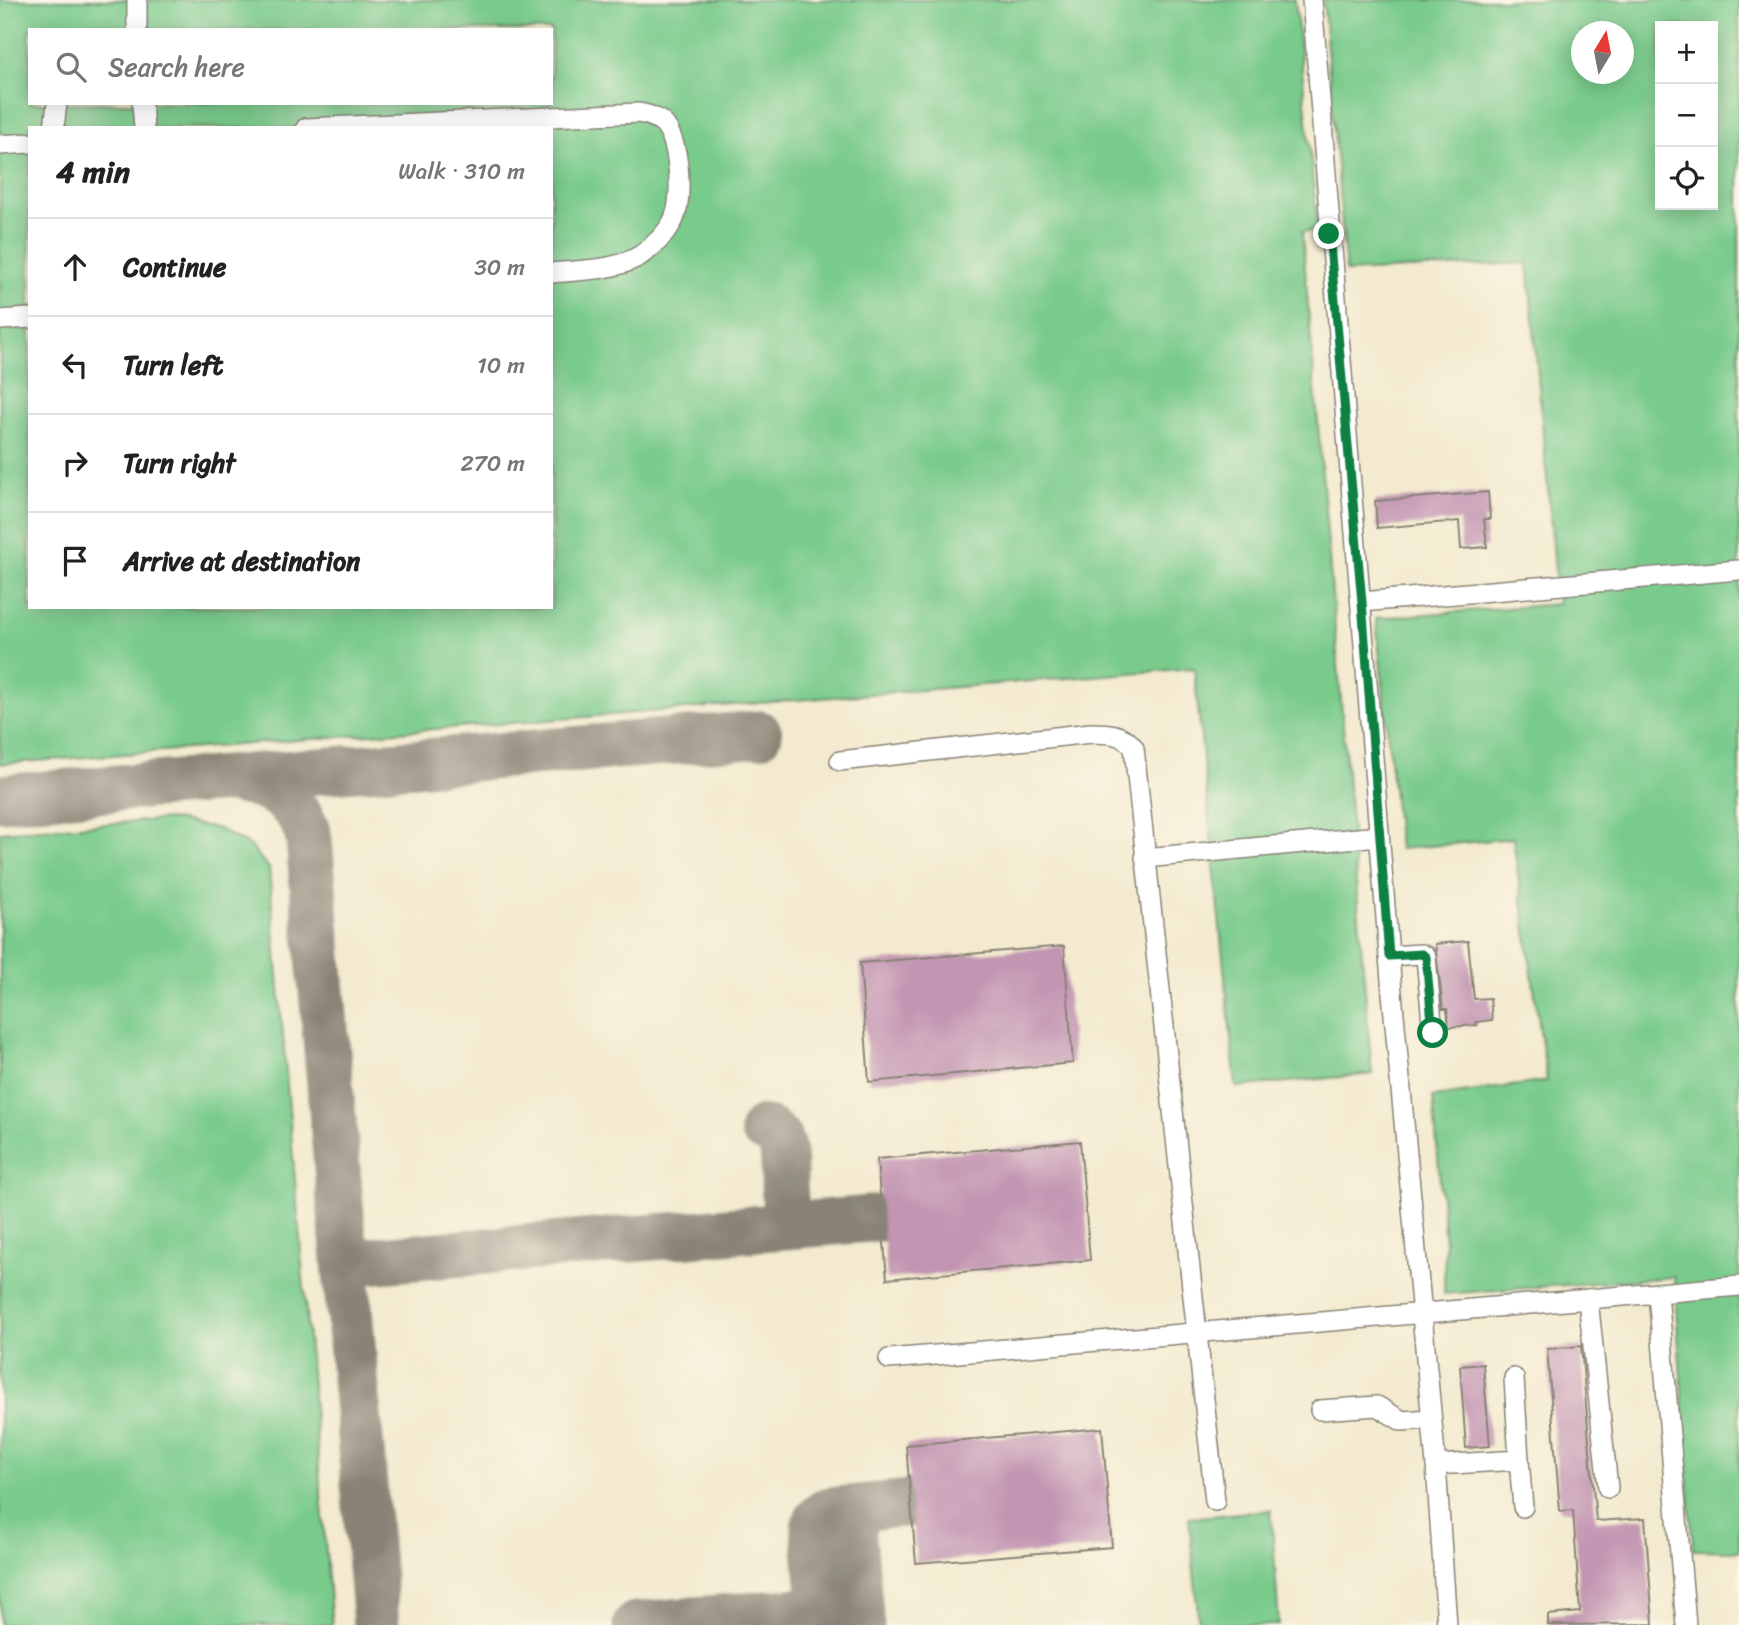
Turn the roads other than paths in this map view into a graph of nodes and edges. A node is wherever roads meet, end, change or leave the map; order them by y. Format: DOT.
graph roads {
  1 [pos="136,0"];
  2 [pos="1311,0"];
  3 [pos="137,28"];
  4 [pos="57,105"];
  5 [pos="142,105"];
  6 [pos="54,126"];
  7 [pos="144,126"];
  8 [pos="350,126"];
  9 [pos="28,143"];
  10 [pos="0,145"];
  11 [pos="553,273"];
  12 [pos="28,318"];
  13 [pos="0,320"];
  14 [pos="1739,570"];
  15 [pos="1362,602"];
  16 [pos="840,761"];
  17 [pos="1379,836"];
  18 [pos="1145,859"];
  19 [pos="1389,956"];
  20 [pos="1433,1033"];
  21 [pos="1739,1286"];
  22 [pos="1658,1293"];
  23 [pos="1588,1299"];
  24 [pos="1421,1314"];
  25 [pos="1196,1332"];
  26 [pos="889,1360"];
  27 [pos="1514,1378"];
  28 [pos="1320,1410"];
  29 [pos="1431,1419"];
  30 [pos="1519,1460"];
  31 [pos="1436,1465"];
  32 [pos="1608,1488"];
  33 [pos="1215,1501"];
  34 [pos="1523,1507"];
  35 [pos="1447,1625"];
  36 [pos="1686,1625"];
  1 -- 3 [label="lane"];
  2 -- 15 [label="lane"];
  4 -- 6 [label="lane"];
  5 -- 7 [label="lane"];
  8 -- 11 [label="lane"];
  9 -- 10 [label="lane"];
  12 -- 13 [label="lane"];
  14 -- 15 [label="lane"];
  15 -- 17 [label="lane"];
  16 -- 18 [label="lane"];
  17 -- 18 [label="lane"];
  17 -- 19 [label="lane"];
  18 -- 25 [label="lane"];
  19 -- 20 [label="lane"];
  19 -- 24 [label="lane"];
  21 -- 22 [label="lane"];
  22 -- 23 [label="lane"];
  22 -- 36 [label="lane"];
  23 -- 24 [label="lane"];
  23 -- 32 [label="lane"];
  24 -- 25 [label="lane"];
  24 -- 29 [label="lane"];
  25 -- 26 [label="lane"];
  25 -- 33 [label="lane"];
  27 -- 30 [label="lane"];
  28 -- 29 [label="lane"];
  29 -- 31 [label="lane"];
  30 -- 31 [label="lane"];
  30 -- 34 [label="lane"];
  31 -- 35 [label="lane"];
}
